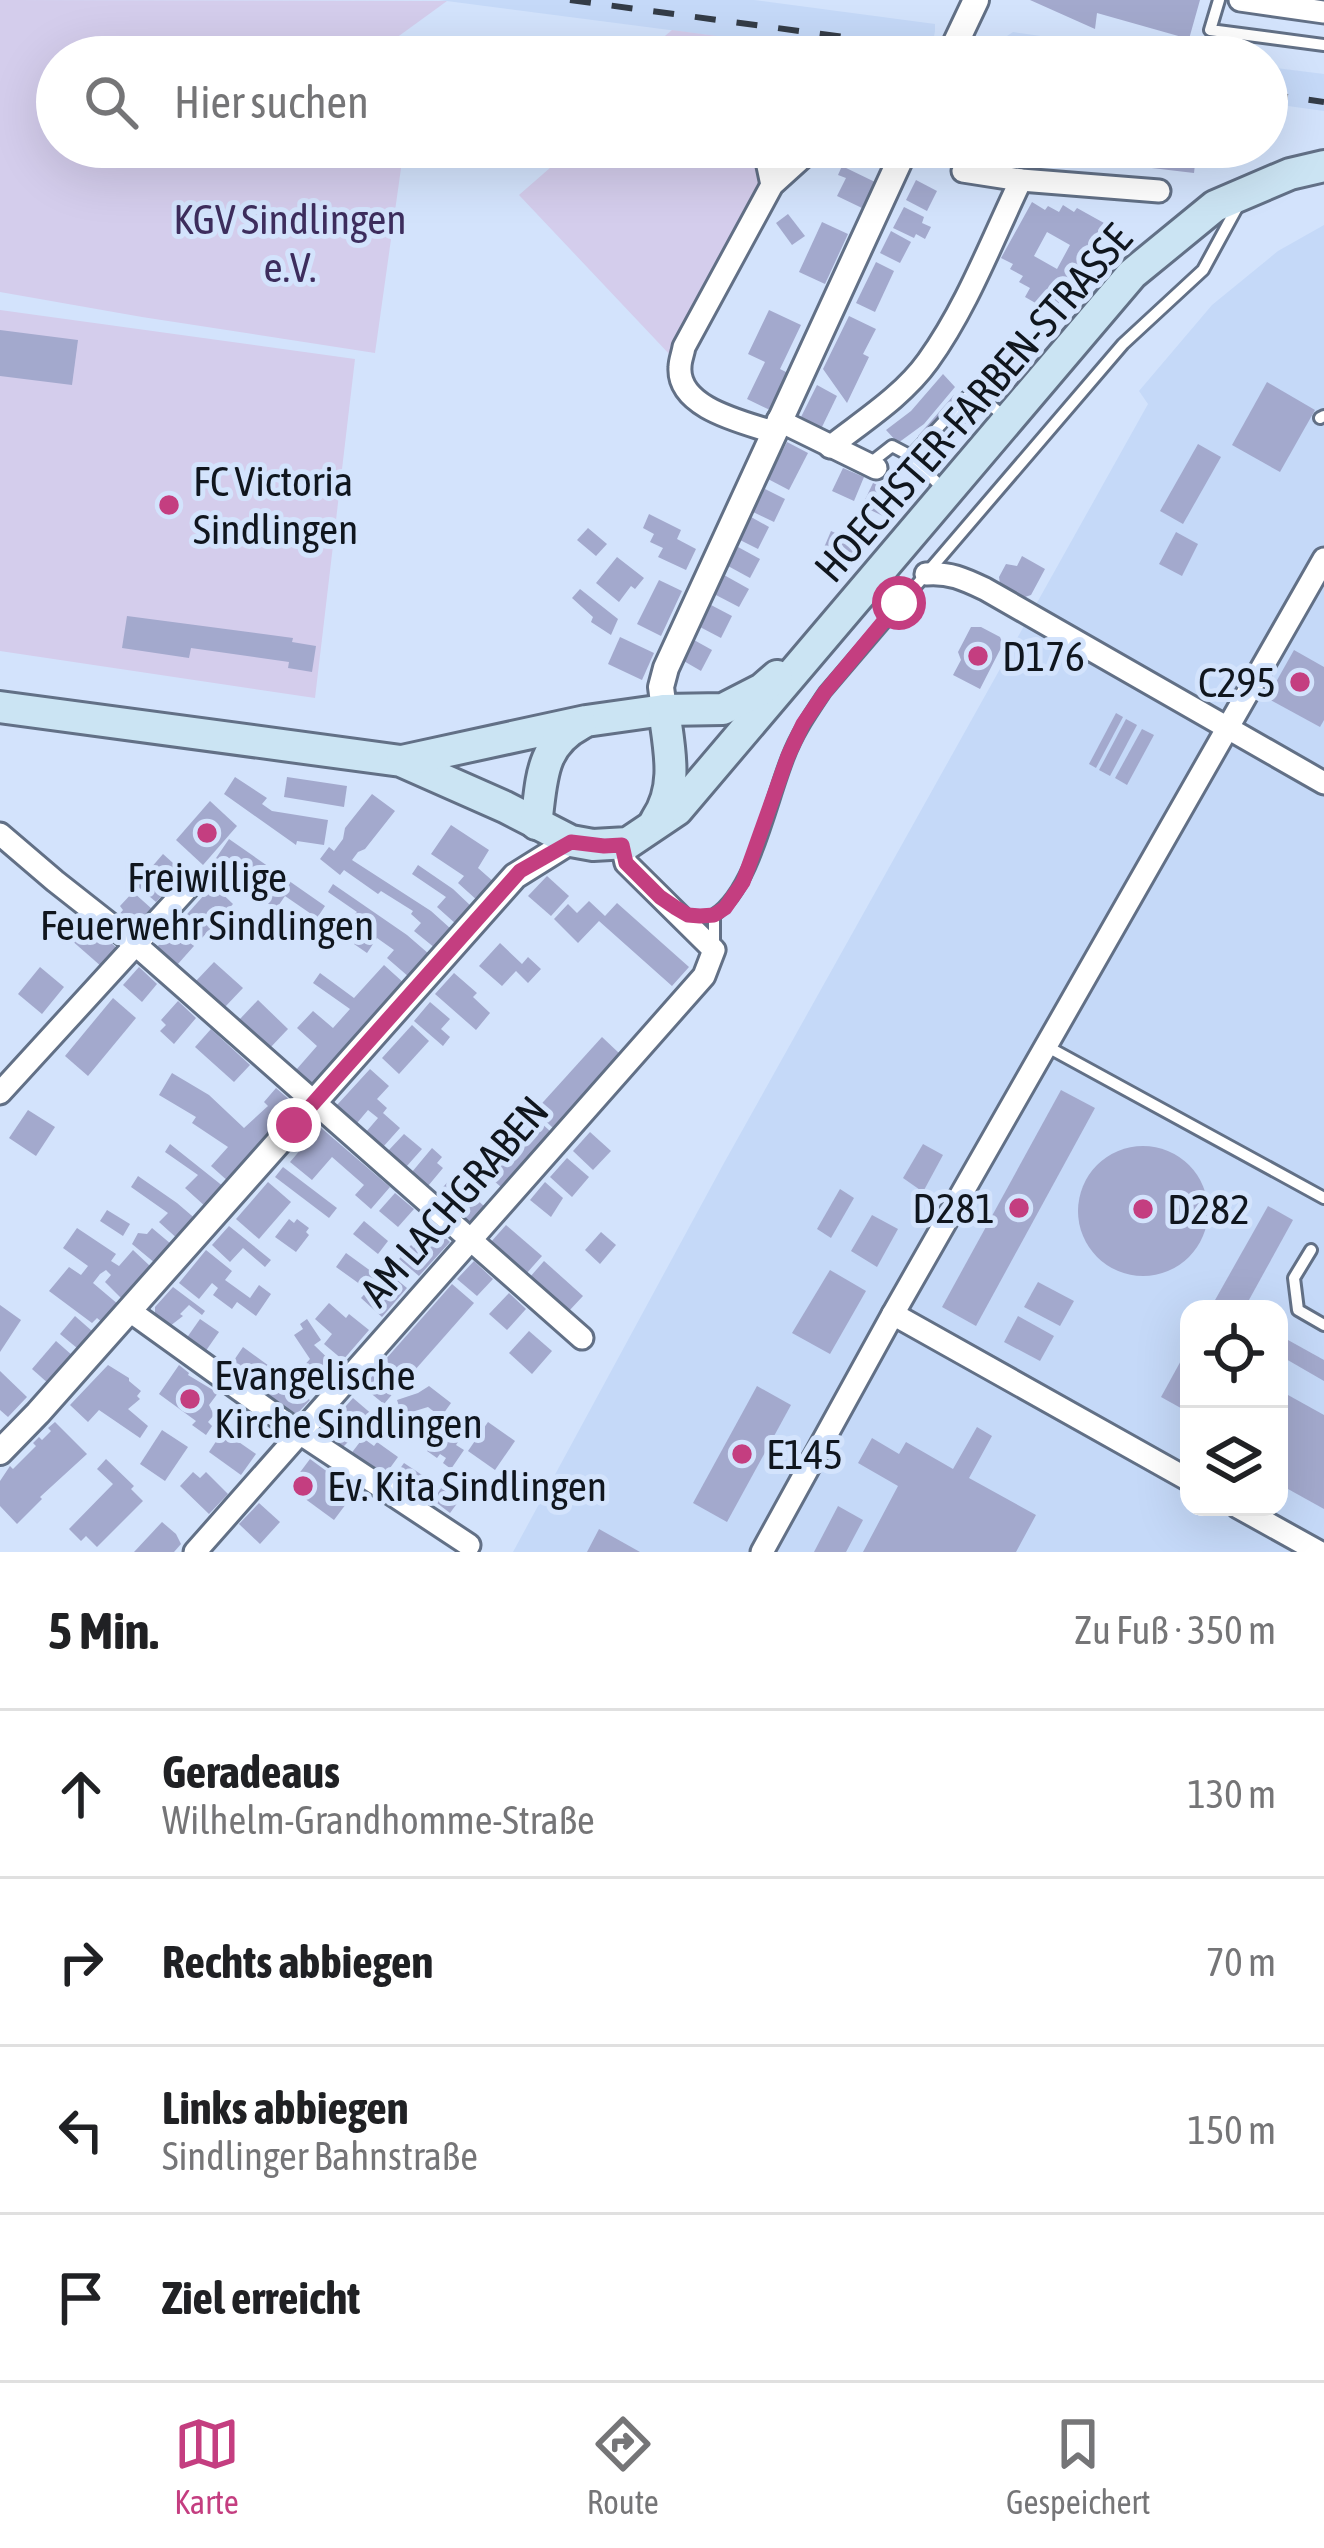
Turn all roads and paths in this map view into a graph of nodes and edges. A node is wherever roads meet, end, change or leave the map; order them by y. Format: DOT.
graph roads {
  1 [pos="976,0"];
  2 [pos="1219,0"];
  3 [pos="1240,0"];
  4 [pos="1301,5"];
  5 [pos="1324,12"];
  6 [pos="959,36"];
  7 [pos="1253,36"];
  8 [pos="1288,41"];
  9 [pos="1324,46"];
  10 [pos="1324,166"];
  11 [pos="768,168"];
  12 [pos="791,168"];
  13 [pos="896,168"];
  14 [pos="963,171"];
  15 [pos="1021,180"];
  16 [pos="772,185"];
  17 [pos="1159,191"];
  18 [pos="1246,191"];
  19 [pos="1008,419"];
  20 [pos="776,426"];
  21 [pos="830,447"];
  22 [pos="911,456"];
  23 [pos="872,466"];
  24 [pos="945,491"];
  25 [pos="1324,559"];
  26 [pos="926,574"];
  27 [pos="818,642"];
  28 [pos="0,707"];
  29 [pos="664,710"];
  30 [pos="597,719"];
  31 [pos="1229,730"];
  32 [pos="401,761"];
  33 [pos="671,768"];
  34 [pos="542,781"];
  35 [pos="1324,783"];
  36 [pos="536,824"];
  37 [pos="0,834"];
  38 [pos="635,837"];
  39 [pos="577,842"];
  40 [pos="520,871"];
  41 [pos="193,882"];
  42 [pos="660,897"];
  43 [pos="714,915"];
  44 [pos="135,944"];
  45 [pos="714,950"];
  46 [pos="1046,1046"];
  47 [pos="0,1093"];
  48 [pos="314,1102"];
  49 [pos="1324,1198"];
  50 [pos="471,1239"];
  51 [pos="1311,1250"];
  52 [pos="130,1311"];
  53 [pos="893,1315"];
  54 [pos="1324,1325"];
  55 [pos="582,1338"];
  56 [pos="302,1434"];
  57 [pos="0,1452"];
  58 [pos="1180,1475"];
  59 [pos="1254,1516"];
  60 [pos="469,1545"];
  61 [pos="195,1552"];
  62 [pos="762,1552"];
  63 [pos="1319,1552"];
  1 -- 6 [label="street"];
  2 -- 7 [label="lane"];
  3 -- 4 [label="street"];
  4 -- 5 [label="street"];
  8 -- 9 [label="lane"];
  10 -- 18 [label="main road, HOECHSTER-FARBEN-STRASSE"];
  11 -- 16 [label="street"];
  12 -- 16 [label="street"];
  13 -- 20 [label="street"];
  14 -- 15 [label="street"];
  15 -- 17 [label="street"];
  15 -- 21 [label="street"];
  16 -- 20 [label="street"];
  18 -- 19 [label="main road, HOECHSTER-FARBEN-STRASSE"];
  18 -- 26 [label="lane"];
  19 -- 22 [label="lane"];
  19 -- 24 [label="main road, HOECHSTER-FARBEN-STRASSE"];
  20 -- 21 [label="street"];
  20 -- 29 [label="street"];
  21 -- 23 [label="street"];
  22 -- 23 [label="lane"];
  22 -- 24 [label="lane"];
  24 -- 27 [label="main road, HOECHSTER-FARBEN-STRASSE"];
  25 -- 31 [label="street"];
  26 -- 31 [label="street"];
  26 -- 43 [label="lane"];
  27 -- 29 [label="main road, HOECHSTER-FARBEN-STRASSE"];
  27 -- 38 [label="main road, HOECHSTER-FARBEN-STRASSE"];
  28 -- 32 [label="main road, HOECHSTER-FARBEN-STRASSE"];
  29 -- 30 [label="main road, HOECHSTER-FARBEN-STRASSE"];
  29 -- 33 [label="main road"];
  30 -- 32 [label="main road, HOECHSTER-FARBEN-STRASSE"];
  30 -- 33 [label="main road"];
  30 -- 34 [label="main road"];
  31 -- 35 [label="street"];
  31 -- 46 [label="street"];
  32 -- 36 [label="main road, HOECHSTER-FARBEN-STRASSE"];
  33 -- 38 [label="main road"];
  34 -- 36 [label="main road"];
  34 -- 39 [label="main road"];
  36 -- 39 [label="main road, HOECHSTER-FARBEN-STRASSE"];
  36 -- 40 [label="street"];
  37 -- 44 [label="street"];
  38 -- 39 [label="main road, HOECHSTER-FARBEN-STRASSE"];
  38 -- 42 [label="street"];
  39 -- 40 [label="street"];
  40 -- 48 [label="street"];
  41 -- 44 [label="street"];
  42 -- 43 [label="lane"];
  42 -- 45 [label="street"];
  43 -- 45 [label="lane"];
  44 -- 47 [label="street"];
  44 -- 48 [label="street"];
  45 -- 50 [label="street, AM LACHGRABEN"];
  46 -- 49 [label="lane"];
  46 -- 53 [label="street"];
  48 -- 50 [label="street"];
  48 -- 52 [label="street"];
  50 -- 55 [label="street"];
  50 -- 56 [label="street, AM LACHGRABEN"];
  51 -- 54 [label="lane"];
  52 -- 56 [label="street"];
  52 -- 57 [label="street"];
  53 -- 58 [label="street"];
  53 -- 62 [label="street"];
  56 -- 60 [label="street"];
  56 -- 61 [label="street, AM LACHGRABEN"];
  59 -- 63 [label="street"];
}
